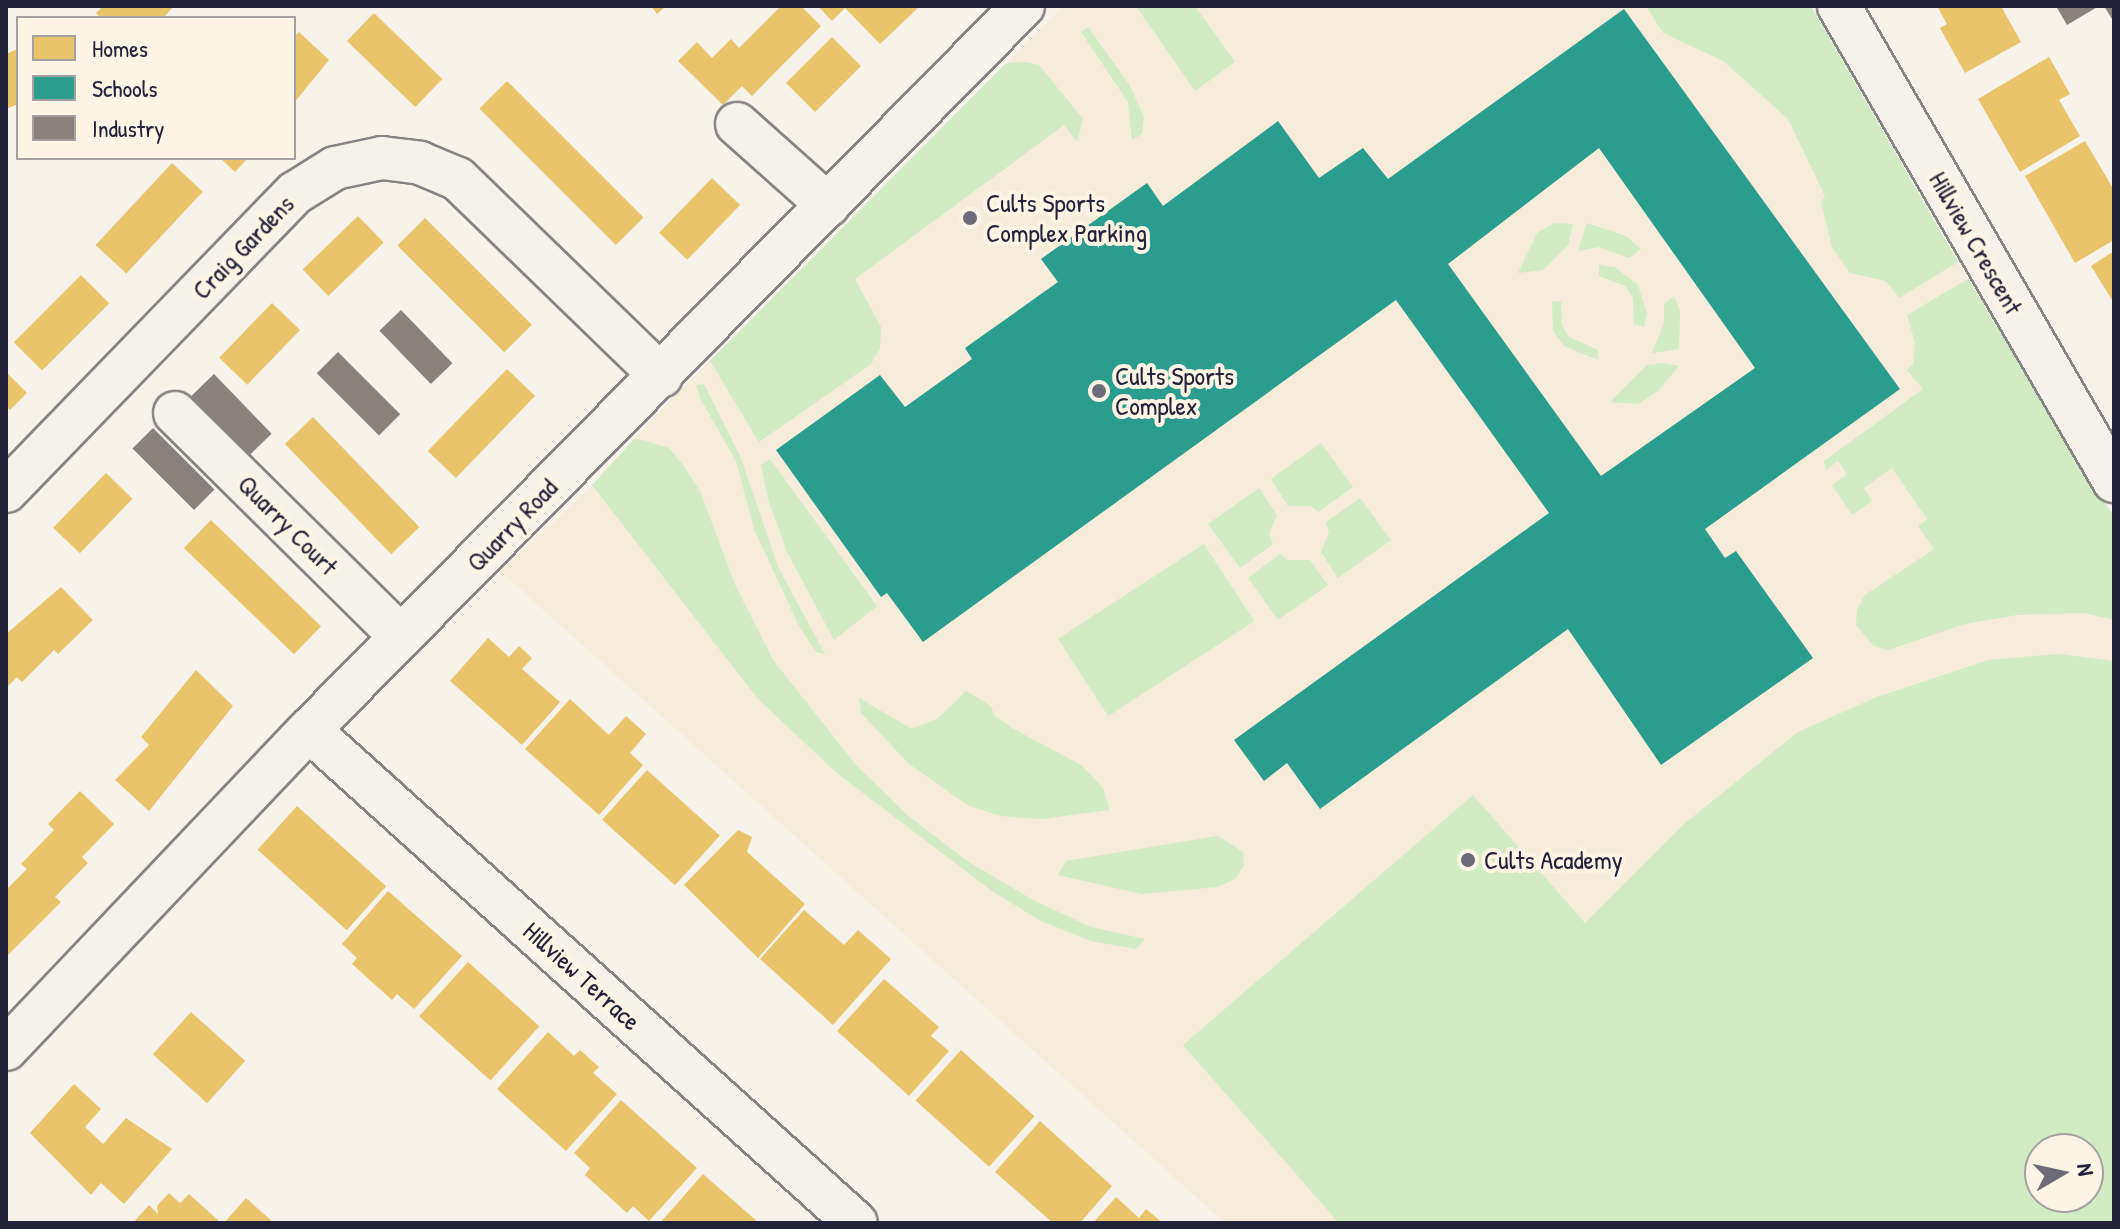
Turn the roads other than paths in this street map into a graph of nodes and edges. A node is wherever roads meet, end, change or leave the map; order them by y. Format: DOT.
graph roads {
  1 [pos="1023,6"];
  2 [pos="1839,6"];
  3 [pos="737,124"];
  4 [pos="828,205"];
  5 [pos="661,376"];
  6 [pos="175,413"];
  7 [pos="2114,481"];
  8 [pos="6,491"];
  9 [pos="401,637"];
  10 [pos="309,730"];
  11 [pos="6,1049"];
  12 [pos="856,1223"];
  1 -- 4 [label="street, Quarry Road"];
  2 -- 7 [label="street, Hillview Crescent"];
  3 -- 4 [label="street"];
  4 -- 5 [label="street, Quarry Road"];
  5 -- 8 [label="street, Craig Gardens"];
  5 -- 9 [label="street, Quarry Road"];
  6 -- 9 [label="street, Quarry Court"];
  9 -- 10 [label="street, Quarry Road"];
  10 -- 11 [label="street, Quarry Road"];
  10 -- 12 [label="street, Hillview Terrace"];
}
